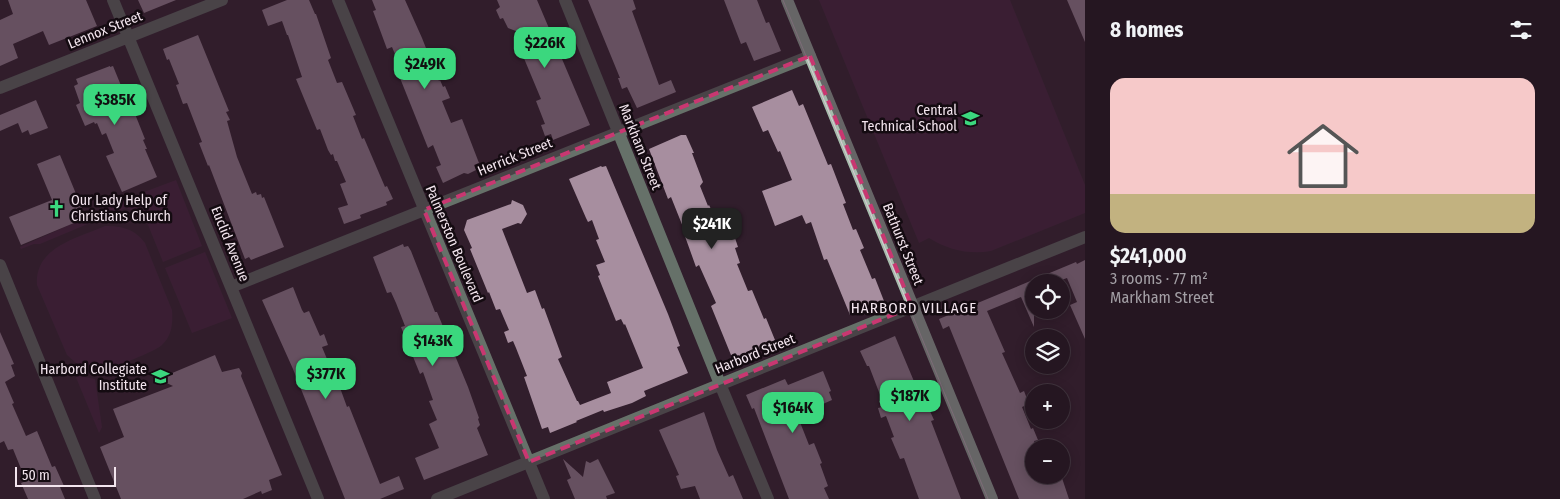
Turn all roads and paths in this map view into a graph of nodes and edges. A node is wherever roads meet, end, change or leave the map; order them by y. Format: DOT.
graph roads {
  1 [pos="113,0"];
  2 [pos="222,0"];
  3 [pos="338,0"];
  4 [pos="564,0"];
  5 [pos="787,0"];
  6 [pos="128,37"];
  7 [pos="810,56"];
  8 [pos="0,88"];
  9 [pos="618,132"];
  10 [pos="424,210"];
  11 [pos="1085,236"];
  12 [pos="0,264"];
  13 [pos="231,287"];
  14 [pos="912,306"];
  15 [pos="720,384"];
  16 [pos="528,462"];
  17 [pos="95,499"];
  18 [pos="318,499"];
  19 [pos="437,499"];
  20 [pos="544,499"];
  21 [pos="768,499"];
  22 [pos="992,499"];
  1 -- 6 [label="street, Euclid Avenue"];
  2 -- 6 [label="street, Lennox Street"];
  3 -- 10 [label="street, Palmerston Boulevard"];
  4 -- 9 [label="street, Markham Street"];
  5 -- 7 [label="main road, Bathurst Street"];
  6 -- 8 [label="street, Lennox Street"];
  6 -- 13 [label="street, Euclid Avenue"];
  7 -- 9 [label="street, Herrick Street"];
  7 -- 14 [label="main road, Bathurst Street"];
  9 -- 10 [label="street, Herrick Street"];
  9 -- 15 [label="street, Markham Street"];
  10 -- 13 [label="street, Herrick Street"];
  10 -- 16 [label="street, Palmerston Boulevard"];
  11 -- 14 [label="street, Harbord Street"];
  12 -- 17 [label="street"];
  13 -- 18 [label="street, Euclid Avenue"];
  14 -- 15 [label="street, Harbord Street"];
  14 -- 22 [label="main road, Bathurst Street"];
  15 -- 16 [label="street, Harbord Street"];
  15 -- 21 [label="street, Markham Street"];
  16 -- 19 [label="street, Harbord Street"];
  16 -- 20 [label="street, Palmerston Boulevard"];
}
